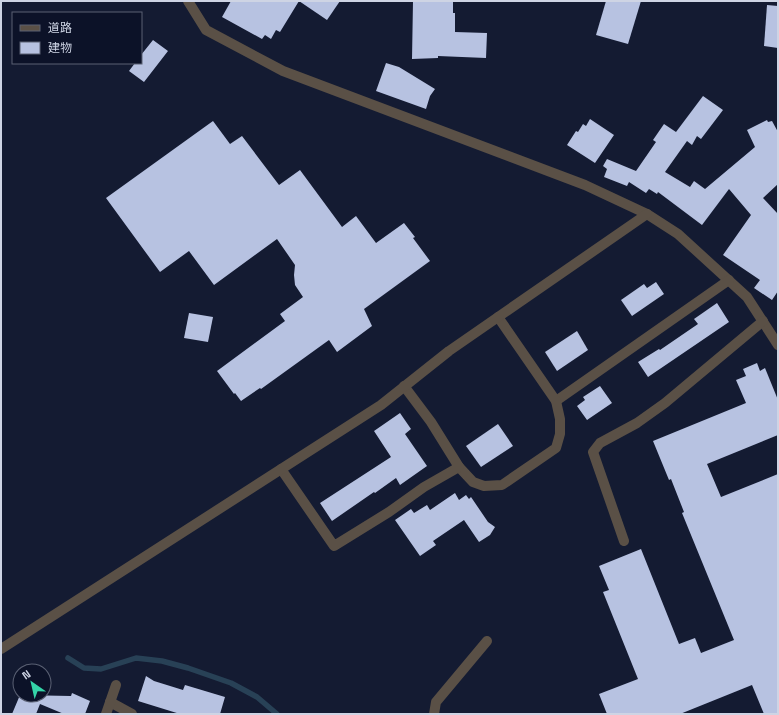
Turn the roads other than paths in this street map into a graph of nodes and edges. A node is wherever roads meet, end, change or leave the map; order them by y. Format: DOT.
graph roads {
  1 [pos="188,1"];
  2 [pos="647,214"];
  3 [pos="729,280"];
  4 [pos="498,317"];
  5 [pos="763,321"];
  6 [pos="778,345"];
  7 [pos="404,386"];
  8 [pos="556,400"];
  9 [pos="459,467"];
  10 [pos="281,469"];
  11 [pos="624,541"];
  12 [pos="487,641"];
  13 [pos="1,649"];
  14 [pos="116,685"];
  15 [pos="110,702"];
  16 [pos="106,714"];
  17 [pos="132,714"];
  18 [pos="434,714"];
  1 -- 2 [label="street"];
  2 -- 3 [label="street"];
  2 -- 4 [label="street"];
  3 -- 5 [label="street"];
  3 -- 8 [label="street"];
  4 -- 7 [label="street"];
  4 -- 8 [label="street"];
  5 -- 6 [label="street"];
  5 -- 11 [label="street"];
  7 -- 9 [label="street"];
  7 -- 10 [label="street"];
  8 -- 9 [label="street"];
  9 -- 10 [label="street"];
  10 -- 13 [label="street"];
  12 -- 18 [label="street"];
  14 -- 15 [label="street"];
  15 -- 16 [label="street"];
  15 -- 17 [label="street"];
}
